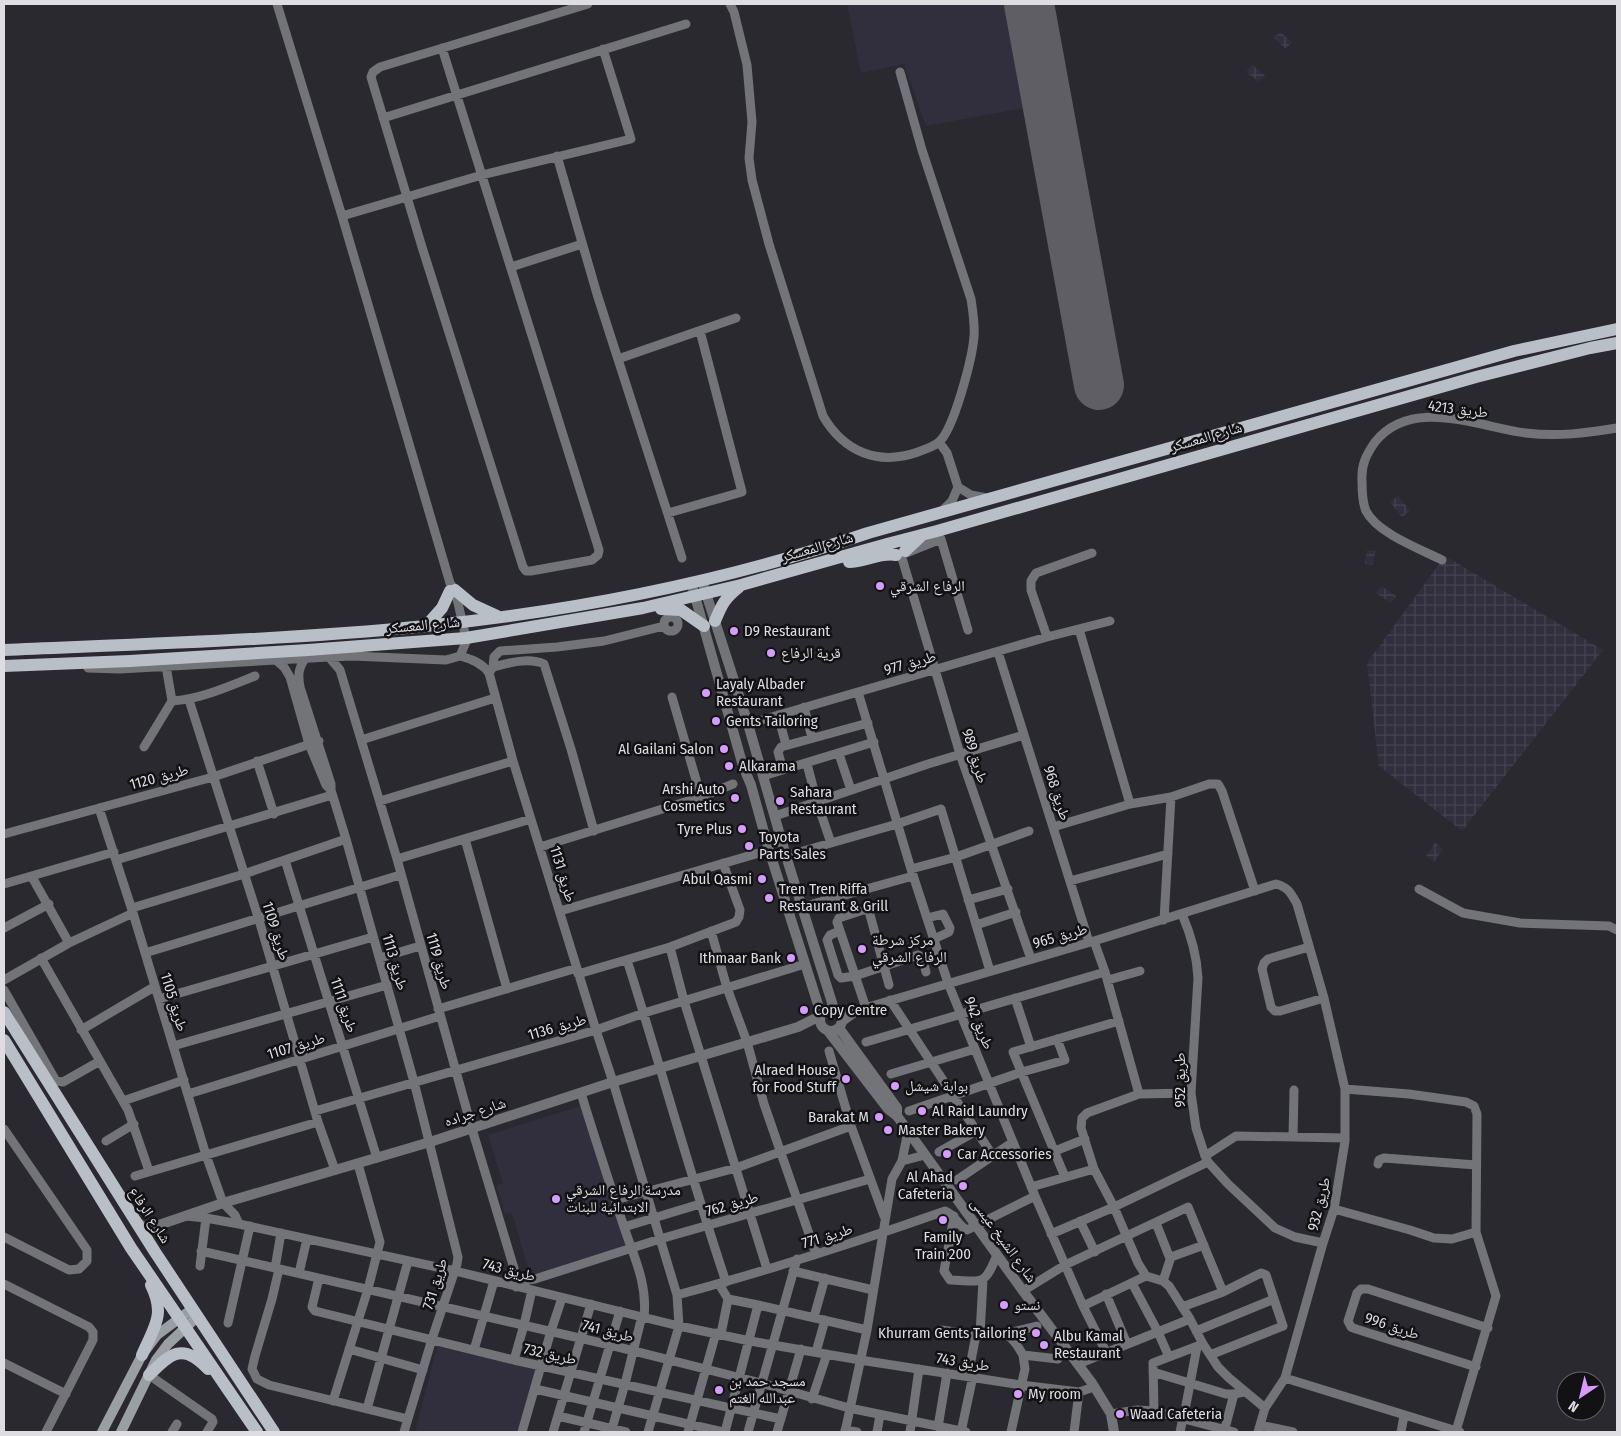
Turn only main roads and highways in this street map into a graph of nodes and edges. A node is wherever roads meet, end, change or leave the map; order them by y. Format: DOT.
graph roads {
  1 [pos="1617,329"];
  2 [pos="1617,343"];
  3 [pos="921,536"];
  4 [pos="834,559"];
  5 [pos="741,585"];
  6 [pos="643,608"];
  7 [pos="500,617"];
  8 [pos="426,626"];
  9 [pos="4,650"];
  10 [pos="4,666"];
  11 [pos="4,1012"];
  12 [pos="4,1040"];
  13 [pos="131,1248"];
  14 [pos="194,1313"];
  15 [pos="183,1322"];
  16 [pos="142,1355"];
  17 [pos="149,1375"];
  18 [pos="227,1388"];
  19 [pos="102,1432"];
  20 [pos="121,1432"];
  21 [pos="257,1432"];
  22 [pos="274,1432"];
  1 -- 7 [label="main road, شارع المعسكر"];
  2 -- 3 [label="main road, شارع المعسكر"];
  3 -- 4 [label="main road, شارع المعسكر"];
  3 -- 4 [label="main road"];
  4 -- 5 [label="main road, شارع المعسكر"];
  5 -- 6 [label="main road, شارع المعسكر"];
  5 -- 6 [label="main road"];
  6 -- 10 [label="main road, شارع المعسكر"];
  7 -- 8 [label="main road, شارع المعسكر"];
  7 -- 8 [label="main road"];
  8 -- 9 [label="main road, شارع المعسكر"];
  11 -- 14 [label="main road, شارع الرفاع"];
  12 -- 13 [label="main road"];
  13 -- 15 [label="main road"];
  13 -- 16 [label="main road"];
  14 -- 15 [label="main road"];
  14 -- 22 [label="main road, شارع الرفاع"];
  15 -- 16 [label="main road"];
  15 -- 17 [label="main road"];
  15 -- 18 [label="main road"];
  16 -- 19 [label="main road"];
  17 -- 18 [label="main road"];
  17 -- 20 [label="main road"];
  18 -- 21 [label="main road"];
}
